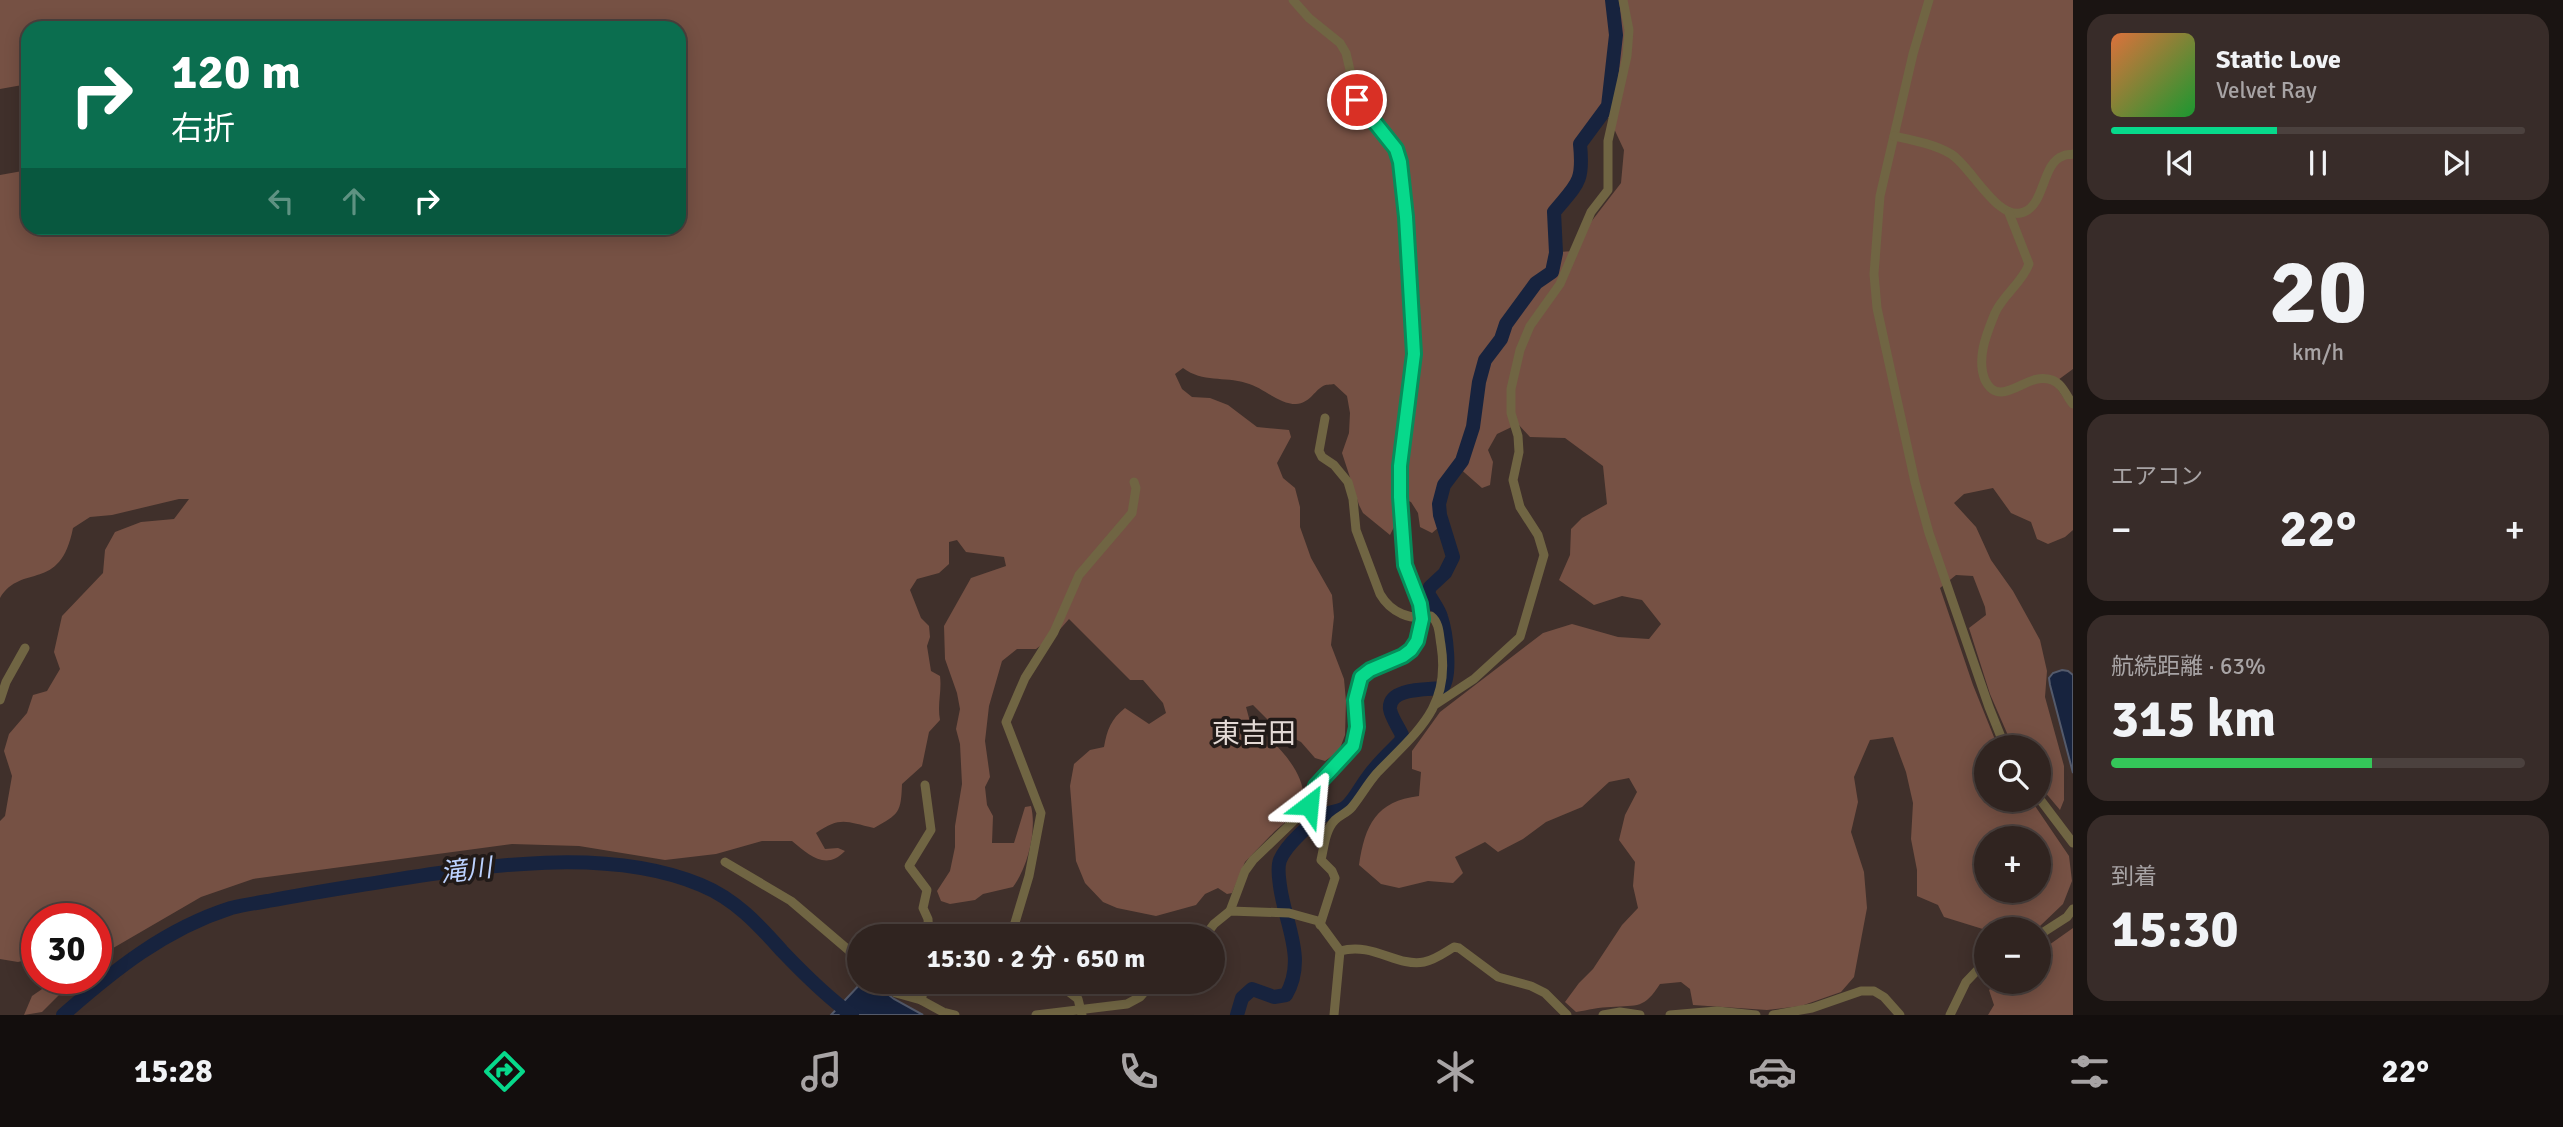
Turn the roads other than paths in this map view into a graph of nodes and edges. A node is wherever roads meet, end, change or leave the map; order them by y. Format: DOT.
graph roads {
  1 [pos="1293,0"];
  2 [pos="1623,0"];
  3 [pos="1929,0"];
  4 [pos="1894,136"];
  5 [pos="2073,154"];
  6 [pos="2009,213"];
  7 [pos="2073,404"];
  8 [pos="1325,418"];
  9 [pos="1134,482"];
  10 [pos="1422,619"];
  11 [pos="25,648"];
  12 [pos="0,700"];
  13 [pos="1436,704"];
  14 [pos="2001,735"];
  15 [pos="925,785"];
  16 [pos="2050,812"];
  17 [pos="2073,843"];
  18 [pos="725,862"];
  19 [pos="2073,909"];
  20 [pos="1230,911"];
  21 [pos="928,924"];
  22 [pos="1015,924"];
  23 [pos="1215,924"];
  24 [pos="1320,925"];
  25 [pos="2051,927"];
  26 [pos="847,949"];
  27 [pos="1340,951"];
  28 [pos="1974,974"];
  29 [pos="900,994"];
  30 [pos="923,994"];
  31 [pos="1072,994"];
  32 [pos="1143,994"];
  33 [pos="921,1000"];
  34 [pos="1082,1012"];
  35 [pos="955,1015"];
  36 [pos="1036,1015"];
  37 [pos="1334,1015"];
  38 [pos="1567,1015"];
  39 [pos="1603,1015"];
  40 [pos="1640,1015"];
  41 [pos="1670,1015"];
  42 [pos="1756,1015"];
  43 [pos="1773,1015"];
  44 [pos="1900,1015"];
  45 [pos="1950,1015"];
  1 -- 10 [label="street"];
  2 -- 13 [label="street"];
  3 -- 4 [label="street"];
  4 -- 6 [label="street"];
  4 -- 14 [label="street"];
  5 -- 6 [label="street"];
  6 -- 7 [label="street"];
  8 -- 10 [label="street"];
  9 -- 22 [label="street"];
  10 -- 13 [label="street"];
  10 -- 20 [label="street"];
  11 -- 12 [label="street"];
  13 -- 24 [label="street"];
  15 -- 21 [label="street"];
  16 -- 17 [label="street"];
  18 -- 26 [label="street"];
  19 -- 25 [label="street"];
  20 -- 23 [label="street"];
  20 -- 24 [label="street"];
  24 -- 27 [label="street"];
  27 -- 37 [label="street"];
  27 -- 38 [label="street"];
  28 -- 45 [label="street"];
  29 -- 33 [label="street"];
  30 -- 33 [label="street"];
  31 -- 34 [label="street"];
  32 -- 34 [label="street"];
  33 -- 35 [label="street"];
  34 -- 36 [label="street"];
  39 -- 40 [label="street"];
  41 -- 42 [label="street"];
  43 -- 44 [label="street"];
}
